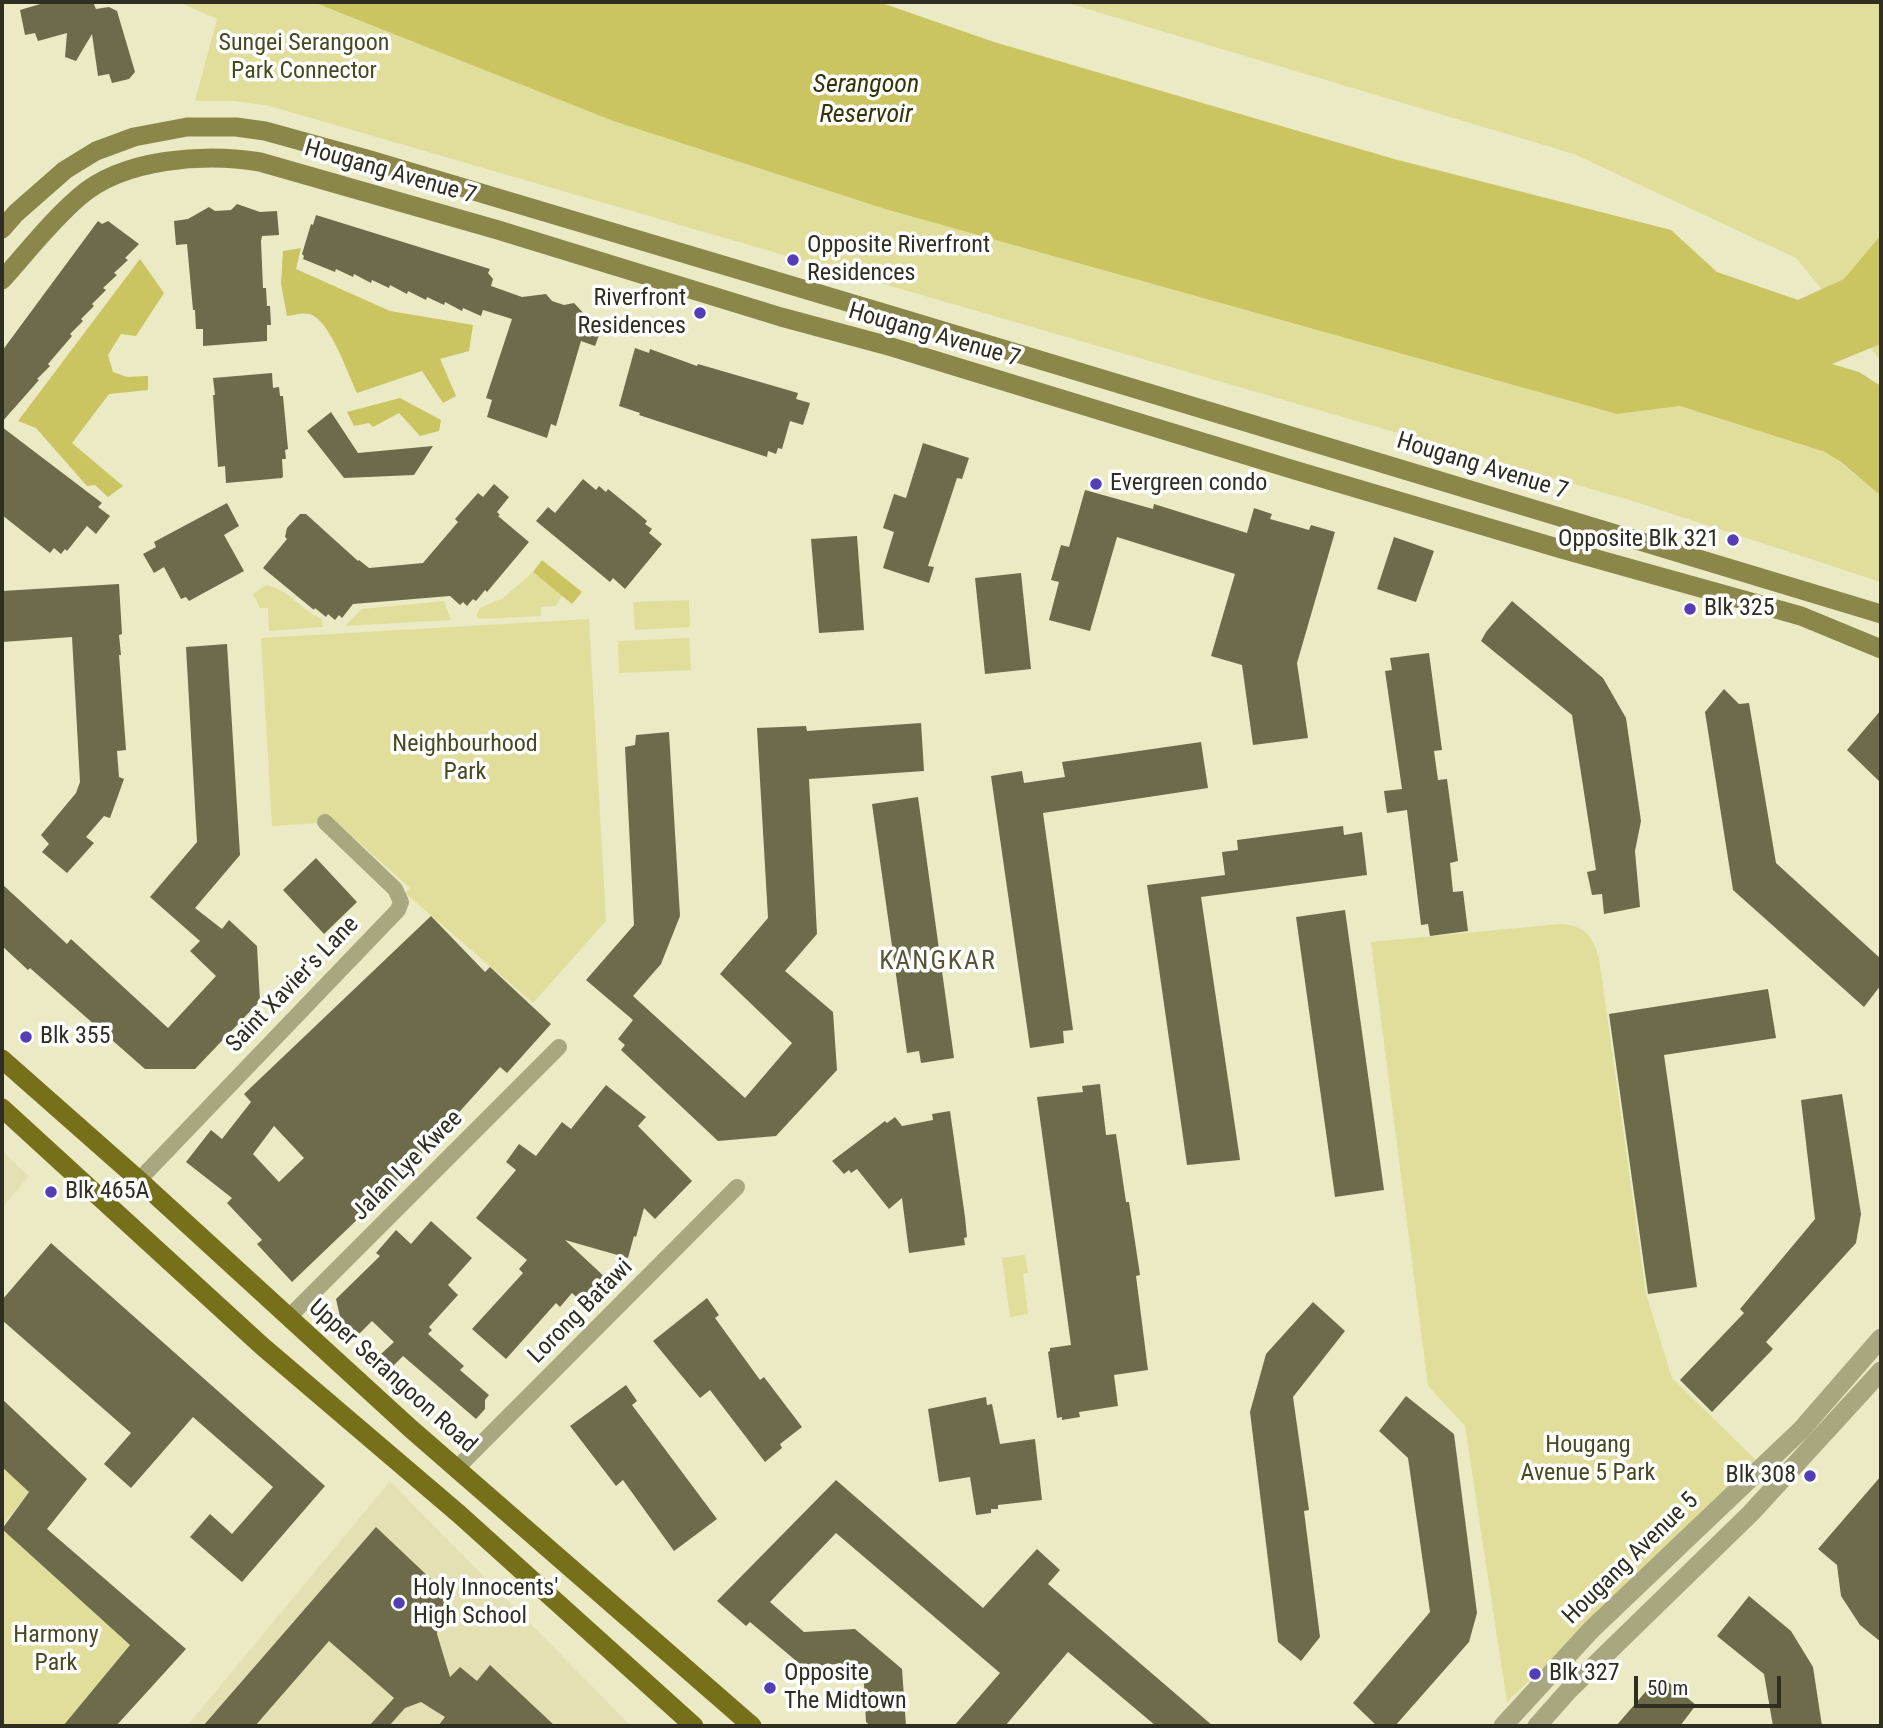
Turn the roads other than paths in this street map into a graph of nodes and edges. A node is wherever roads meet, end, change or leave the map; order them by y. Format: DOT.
graph roads {
  1 [pos="2,229"];
  2 [pos="2,279"];
  3 [pos="1881,614"];
  4 [pos="1881,649"];
  5 [pos="325,822"];
  6 [pos="559,1047"];
  7 [pos="2,1059"];
  8 [pos="2,1108"];
  9 [pos="139,1180"];
  10 [pos="737,1186"];
  11 [pos="289,1317"];
  12 [pos="1881,1338"];
  13 [pos="1881,1371"];
  14 [pos="457,1468"];
  15 [pos="694,1726"];
  16 [pos="752,1726"];
  17 [pos="1503,1726"];
  18 [pos="1537,1726"];
  1 -- 3 [label="main road, Hougang Avenue 7"];
  2 -- 4 [label="main road, Hougang Avenue 7"];
  5 -- 9 [label="street, Saint Xavier's Lane"];
  6 -- 11 [label="street, Jalan Lye Kwee"];
  7 -- 9 [label="main road, Upper Serangoon Road"];
  8 -- 15 [label="main road"];
  9 -- 11 [label="main road, Upper Serangoon Road"];
  10 -- 14 [label="street, Lorong Batawi"];
  11 -- 14 [label="main road, Upper Serangoon Road"];
  12 -- 17 [label="street, Hougang Avenue 5"];
  13 -- 18 [label="street, Hougang Avenue 5"];
  14 -- 16 [label="main road, Upper Serangoon Road"];
}
